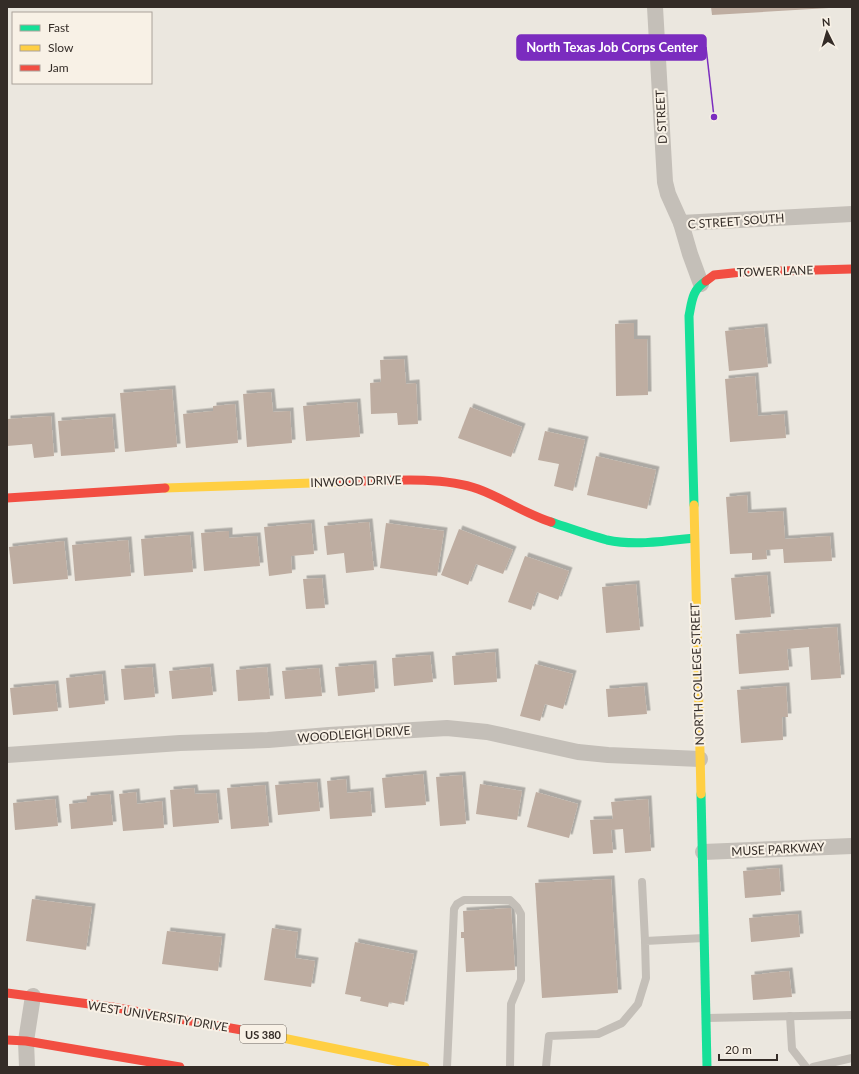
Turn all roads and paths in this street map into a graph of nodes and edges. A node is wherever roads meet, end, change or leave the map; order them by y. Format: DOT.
graph roads {
  1 [pos="655,7"];
  2 [pos="852,214"];
  3 [pos="681,223"];
  4 [pos="852,268"];
  5 [pos="700,284"];
  6 [pos="7,498"];
  7 [pos="694,538"];
  8 [pos="7,755"];
  9 [pos="700,759"];
  10 [pos="852,846"];
  11 [pos="703,852"];
  12 [pos="642,882"];
  13 [pos="705,938"];
  14 [pos="645,941"];
  15 [pos="7,993"];
  16 [pos="33,996"];
  17 [pos="852,1015"];
  18 [pos="790,1016"];
  19 [pos="706,1018"];
  20 [pos="7,1040"];
  21 [pos="26,1041"];
  22 [pos="852,1058"];
  23 [pos="368,1061"];
  24 [pos="27,1067"];
  25 [pos="180,1067"];
  26 [pos="425,1067"];
  27 [pos="447,1067"];
  28 [pos="510,1067"];
  29 [pos="546,1067"];
  30 [pos="707,1067"];
  31 [pos="806,1067"];
  32 [pos="813,1067"];
  1 -- 3 [label="street, D STREET"];
  2 -- 3 [label="street, C STREET SOUTH"];
  3 -- 5 [label="street, C STREET SOUTH"];
  4 -- 5 [label="main road, TOWER LANE"];
  5 -- 7 [label="main road, NORTH COLLEGE STREET"];
  6 -- 7 [label="main road, INWOOD DRIVE"];
  7 -- 9 [label="main road, NORTH COLLEGE STREET"];
  8 -- 9 [label="street, WOODLEIGH DRIVE"];
  9 -- 11 [label="main road, NORTH COLLEGE STREET"];
  10 -- 11 [label="street, MUSE PARKWAY"];
  11 -- 13 [label="main road, NORTH COLLEGE STREET"];
  12 -- 14 [label="lane"];
  13 -- 14 [label="lane"];
  13 -- 19 [label="main road, NORTH COLLEGE STREET"];
  14 -- 29 [label="lane"];
  15 -- 16 [label="main road, WEST UNIVERSITY DRIVE / US 380"];
  16 -- 21 [label="street"];
  16 -- 23 [label="main road, WEST UNIVERSITY DRIVE / US 380"];
  17 -- 18 [label="lane"];
  18 -- 19 [label="lane"];
  18 -- 31 [label="lane"];
  19 -- 30 [label="main road, NORTH COLLEGE STREET"];
  20 -- 21 [label="main road"];
  21 -- 24 [label="street"];
  21 -- 25 [label="main road"];
  22 -- 32 [label="lane"];
  23 -- 26 [label="main road, WEST UNIVERSITY DRIVE / US 380"];
  27 -- 28 [label="lane"];
}
